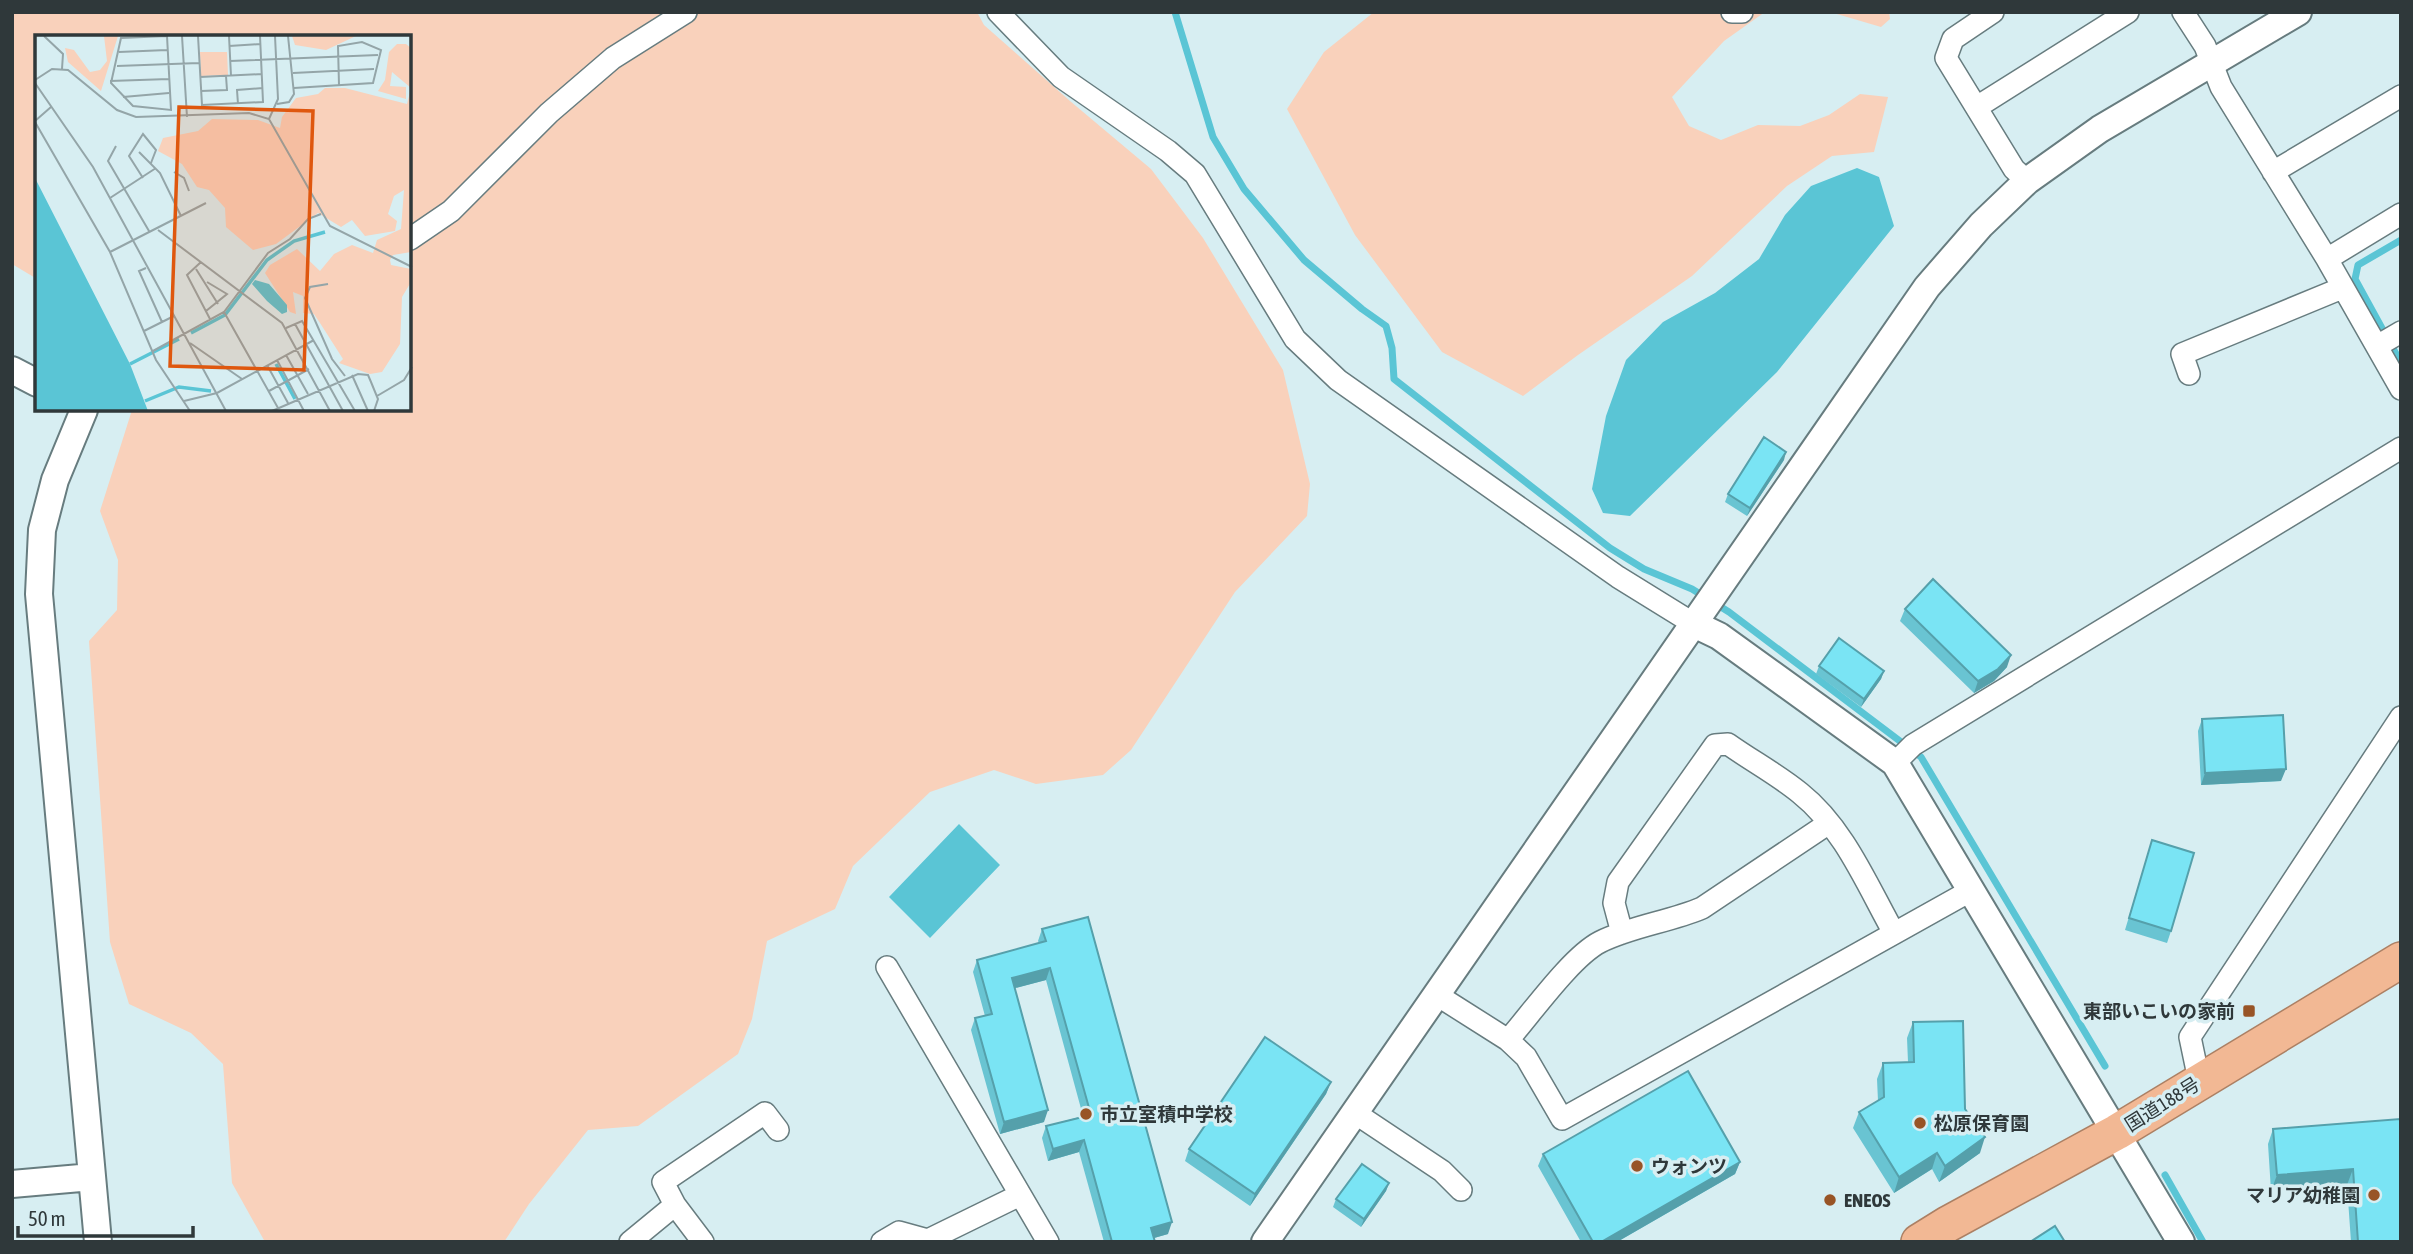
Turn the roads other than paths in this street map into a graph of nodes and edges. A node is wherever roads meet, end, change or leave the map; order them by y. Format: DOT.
graph roads {
  1 [pos="686,12"];
  2 [pos="998,12"];
  3 [pos="1732,12"];
  4 [pos="1742,12"];
  5 [pos="1993,12"];
  6 [pos="2127,12"];
  7 [pos="2183,12"];
  8 [pos="2298,12"];
  9 [pos="2212,64"];
  10 [pos="2401,96"];
  11 [pos="1977,107"];
  12 [pos="2273,172"];
  13 [pos="2027,181"];
  14 [pos="2401,214"];
  15 [pos="411,238"];
  16 [pos="2327,259"];
  17 [pos="2342,288"];
  18 [pos="2401,332"];
  19 [pos="2377,346"];
  20 [pos="12,370"];
  21 [pos="2189,374"];
  22 [pos="35,382"];
  23 [pos="2401,389"];
  24 [pos="84,411"];
  25 [pos="2401,448"];
  26 [pos="1694,624"];
  27 [pos="2401,717"];
  28 [pos="1895,763"];
  29 [pos="1829,823"];
  30 [pos="1970,891"];
  31 [pos="1622,933"];
  32 [pos="1894,933"];
  33 [pos="2401,960"];
  34 [pos="887,967"];
  35 [pos="1437,995"];
  36 [pos="1508,1040"];
  37 [pos="2199,1080"];
  38 [pos="1356,1112"];
  39 [pos="778,1130"];
  40 [pos="2117,1132"];
  41 [pos="92,1177"];
  42 [pos="12,1184"];
  43 [pos="1461,1190"];
  44 [pos="1020,1195"];
  45 [pos="675,1205"];
  46 [pos="1941,1236"];
  47 [pos="98,1242"];
  48 [pos="630,1242"];
  49 [pos="703,1242"];
  50 [pos="883,1242"];
  51 [pos="1048,1242"];
  52 [pos="1265,1242"];
  53 [pos="2181,1242"];
  1 -- 15 [label="street"];
  2 -- 26 [label="street"];
  3 -- 4 [label="street"];
  5 -- 11 [label="street"];
  6 -- 11 [label="street"];
  7 -- 9 [label="street"];
  8 -- 9 [label="street"];
  9 -- 12 [label="street"];
  9 -- 13 [label="street"];
  10 -- 12 [label="street"];
  11 -- 13 [label="street"];
  12 -- 16 [label="street"];
  13 -- 26 [label="street"];
  14 -- 16 [label="street"];
  16 -- 17 [label="street"];
  17 -- 19 [label="street"];
  17 -- 21 [label="street"];
  18 -- 19 [label="street"];
  19 -- 23 [label="street"];
  20 -- 22 [label="street"];
  24 -- 41 [label="street"];
  25 -- 28 [label="street"];
  26 -- 28 [label="street"];
  26 -- 35 [label="street"];
  27 -- 37 [label="street"];
  28 -- 30 [label="street"];
  29 -- 31 [label="street"];
  29 -- 31 [label="street"];
  29 -- 32 [label="street"];
  30 -- 32 [label="street"];
  30 -- 40 [label="street"];
  31 -- 36 [label="street"];
  32 -- 36 [label="street"];
  33 -- 37 [label="highway, 国道188号"];
  34 -- 44 [label="street"];
  35 -- 36 [label="street"];
  35 -- 38 [label="street"];
  37 -- 40 [label="highway, 国道188号"];
  38 -- 43 [label="street"];
  38 -- 52 [label="street"];
  39 -- 45 [label="street"];
  40 -- 46 [label="highway, 国道188号"];
  40 -- 53 [label="street"];
  41 -- 42 [label="street"];
  41 -- 47 [label="street"];
  44 -- 50 [label="street"];
  44 -- 51 [label="street"];
  45 -- 48 [label="street"];
  45 -- 49 [label="street"];
}
